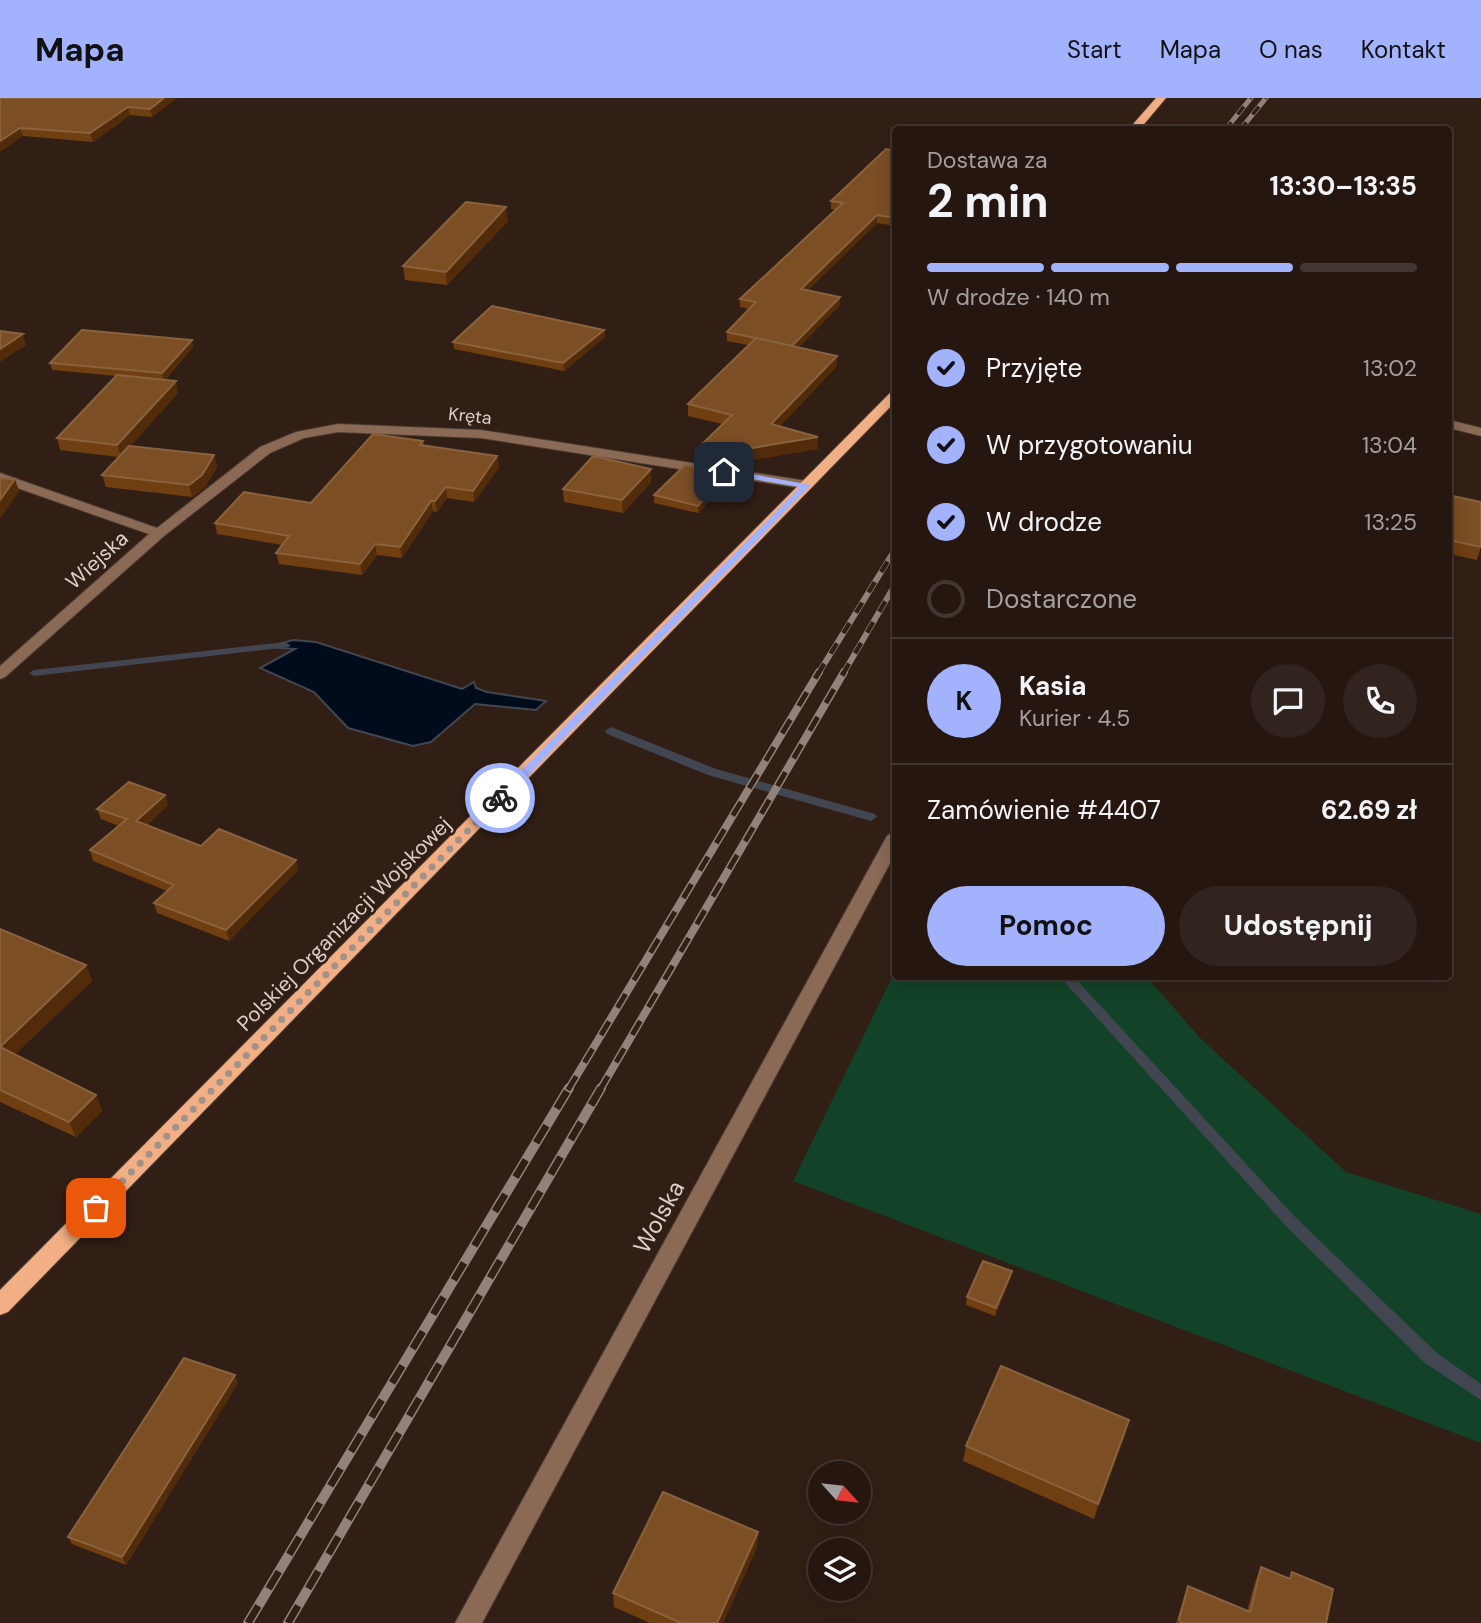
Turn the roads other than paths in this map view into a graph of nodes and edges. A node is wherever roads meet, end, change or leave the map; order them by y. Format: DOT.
graph roads {
  1 [pos="1161,98"];
  2 [pos="1136,126"];
  3 [pos="892,398"];
  4 [pos="1452,425"];
  5 [pos="1481,432"];
  6 [pos="0,477"];
  7 [pos="807,485"];
  8 [pos="159,533"];
  9 [pos="0,674"];
  10 [pos="892,843"];
  11 [pos="0,1306"];
  12 [pos="471,1622"];
  1 -- 2 [label="main road"];
  3 -- 7 [label="main road, Polskiej Organizacji Wojskowej"];
  4 -- 5 [label="street"];
  6 -- 8 [label="street, Wiejska"];
  7 -- 8 [label="street, Kręta"];
  7 -- 11 [label="main road, Polskiej Organizacji Wojskowej"];
  8 -- 9 [label="street, Wiejska"];
  10 -- 12 [label="street, Wolska"];
}
